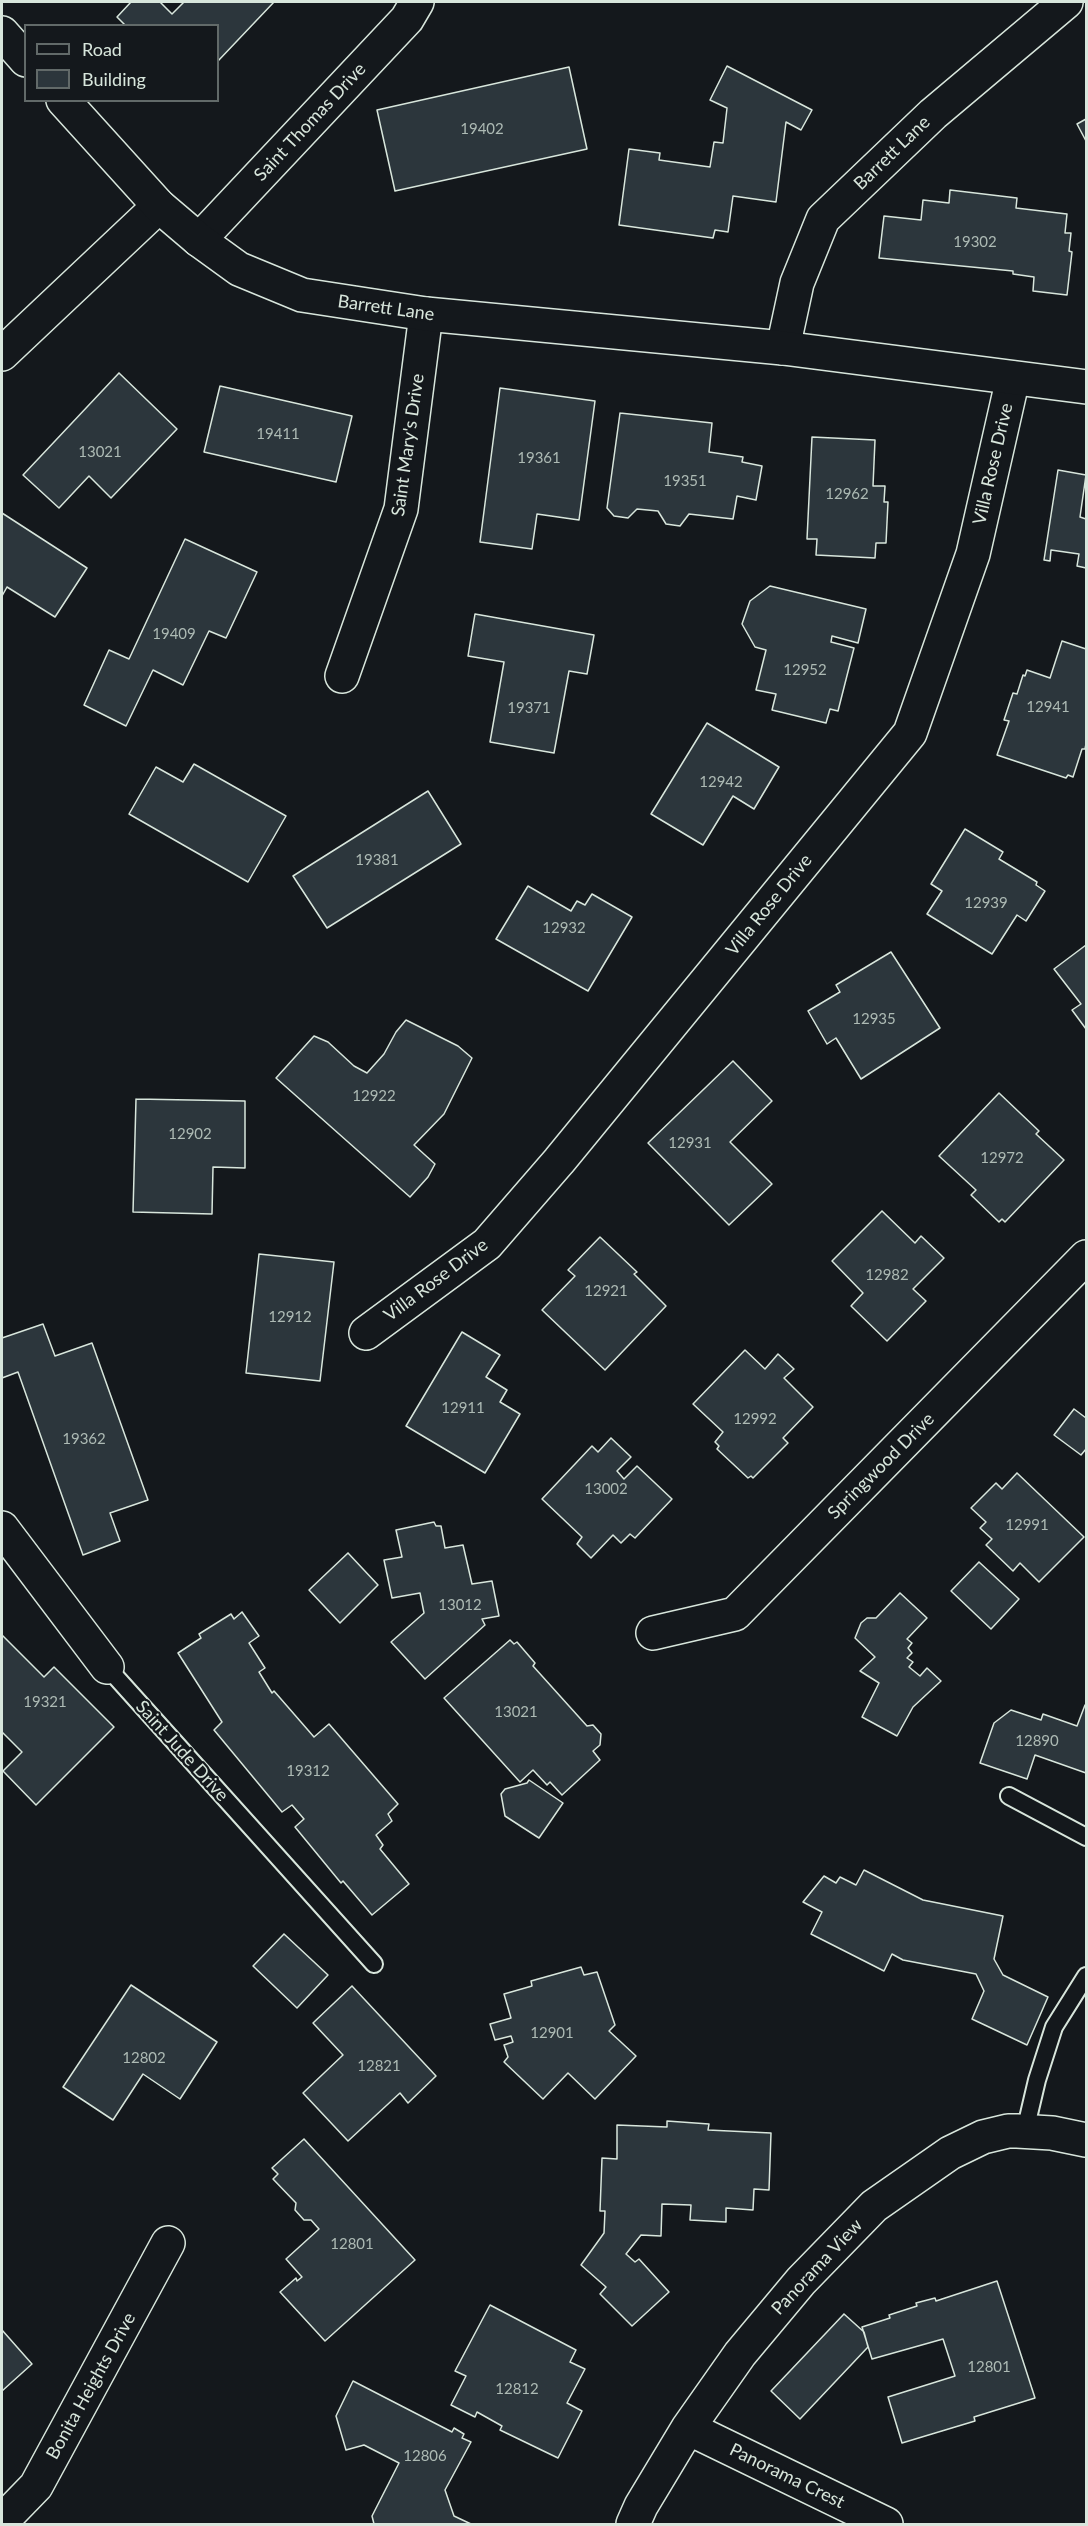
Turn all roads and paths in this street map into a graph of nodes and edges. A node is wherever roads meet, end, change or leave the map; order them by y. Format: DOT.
graph roads {
  1 [pos="417,2"];
  2 [pos="1066,2"];
  3 [pos="2,33"];
  4 [pos="24,58"];
  5 [pos="65,102"];
  6 [pos="159,206"];
  7 [pos="199,240"];
  8 [pos="426,314"];
  9 [pos="783,348"];
  10 [pos="2,354"];
  11 [pos="1012,378"];
  12 [pos="1086,387"];
  13 [pos="342,676"];
  14 [pos="1086,1257"];
  15 [pos="366,1333"];
  16 [pos="2,1528"];
  17 [pos="652,1633"];
  18 [pos="107,1667"];
  19 [pos="1009,1796"];
  20 [pos="1086,1837"];
  21 [pos="374,1964"];
  22 [pos="1086,1976"];
  23 [pos="1025,2132"];
  24 [pos="1086,2140"];
  25 [pos="168,2243"];
  26 [pos="688,2428"];
  27 [pos="2,2520"];
  28 [pos="633,2524"];
  29 [pos="886,2524"];
  1 -- 7 [label="street, Saint Thomas Drive"];
  2 -- 9 [label="street, Barrett Lane"];
  3 -- 4 [label="street"];
  5 -- 6 [label="street, Barrett Lane"];
  6 -- 7 [label="street, Barrett Lane"];
  6 -- 10 [label="street"];
  7 -- 8 [label="street, Barrett Lane"];
  8 -- 9 [label="street, Barrett Lane"];
  8 -- 13 [label="street, Saint Mary's Drive"];
  9 -- 11 [label="street, Barrett Lane"];
  11 -- 12 [label="street, Barrett Lane"];
  11 -- 15 [label="street, Villa Rose Drive"];
  14 -- 17 [label="street, Springwood Drive"];
  16 -- 18 [label="street, Saint Jude Drive"];
  18 -- 21 [label="lane, Saint Jude Drive"];
  19 -- 20 [label="lane"];
  22 -- 23 [label="lane"];
  23 -- 24 [label="street, Panorama View"];
  23 -- 26 [label="street, Panorama View"];
  25 -- 27 [label="street, Bonita Heights Drive"];
  26 -- 28 [label="street, Panorama View"];
  26 -- 29 [label="street, Panorama Crest"];
}
